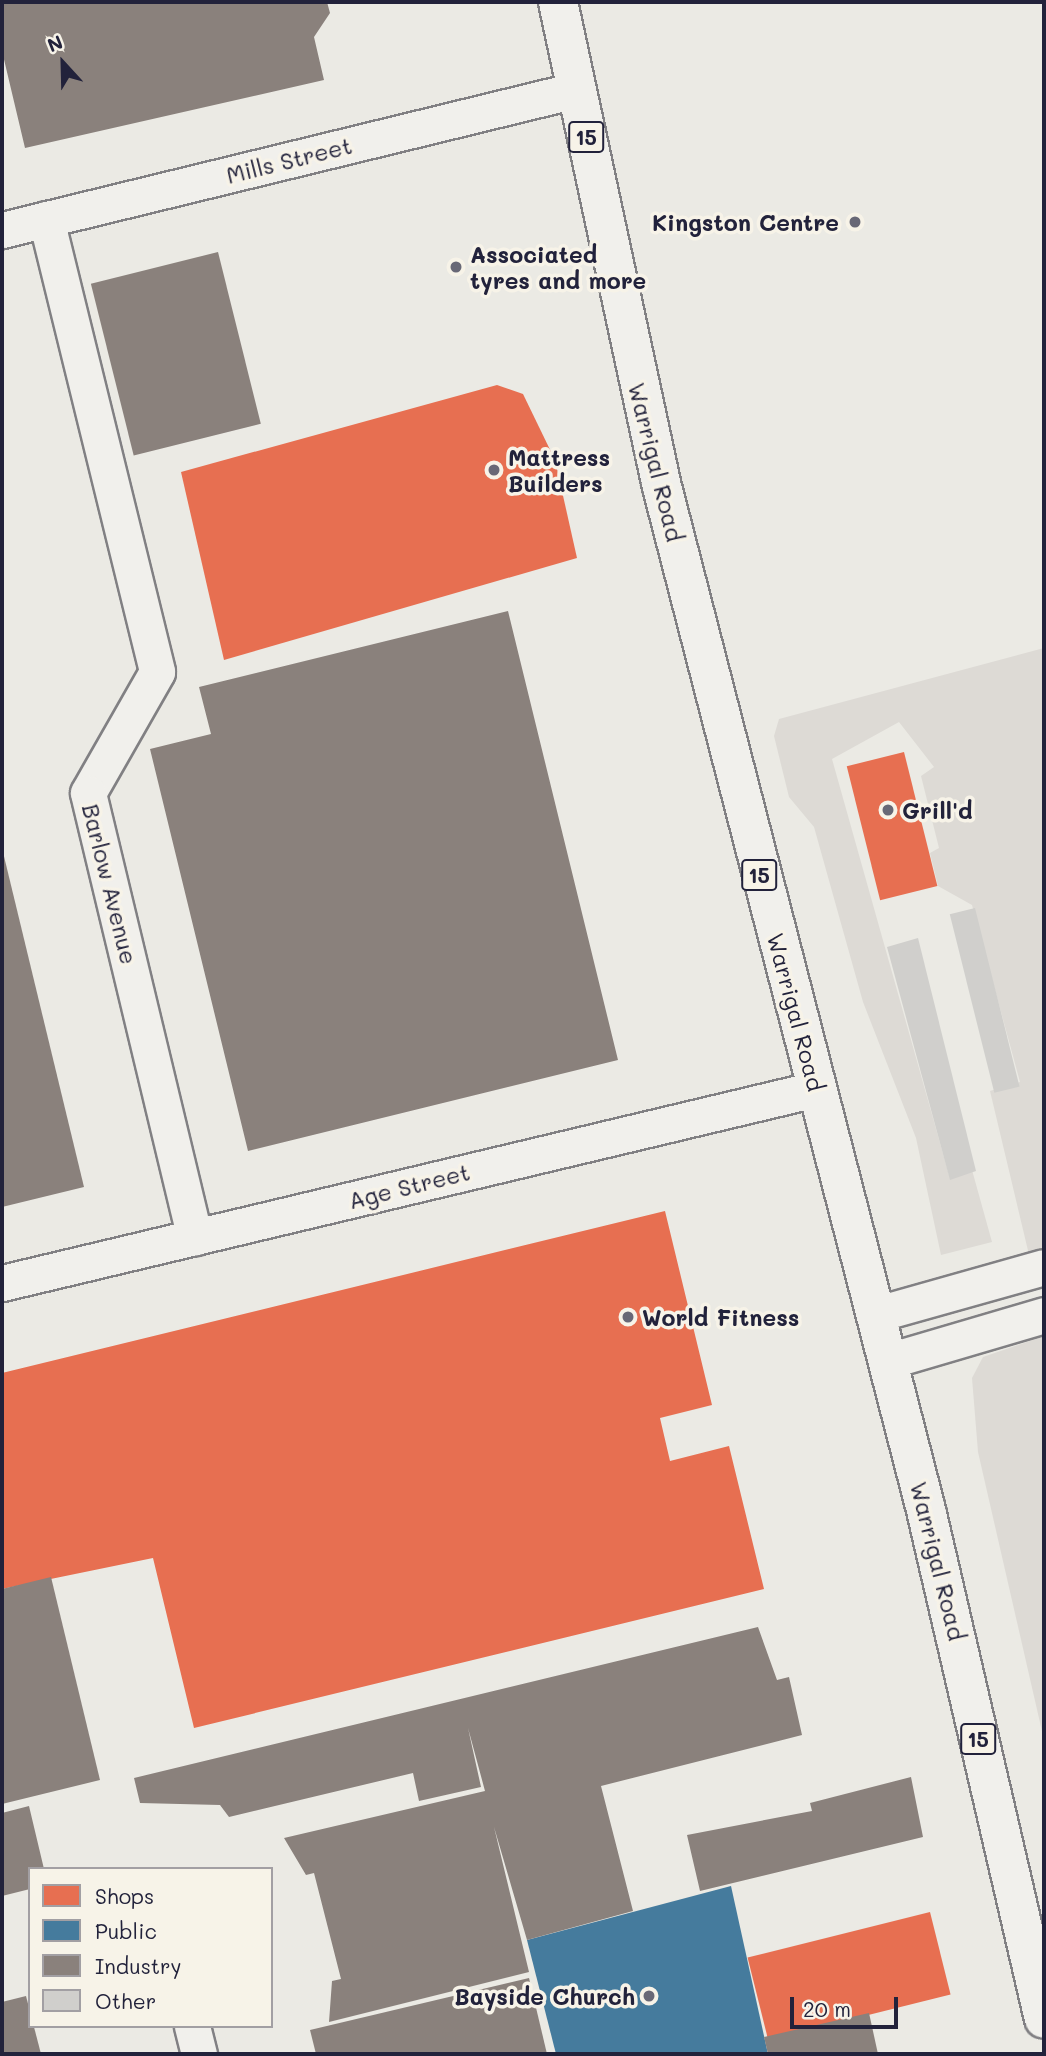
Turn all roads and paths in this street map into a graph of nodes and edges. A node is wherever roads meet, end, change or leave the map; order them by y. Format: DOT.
graph roads {
  1 [pos="558,2"];
  2 [pos="576,90"];
  3 [pos="46,219"];
  4 [pos="2,230"];
  5 [pos="816,1089"];
  6 [pos="195,1237"];
  7 [pos="1044,1267"];
  8 [pos="2,1283"];
  9 [pos="877,1314"];
  10 [pos="1044,1315"];
  11 [pos="888,1361"];
  12 [pos="1044,2019"];
  13 [pos="192,2028"];
  14 [pos="199,2054"];
  1 -- 2 [label="highway, Warrigal Road / 15"];
  2 -- 3 [label="street, Mills Street"];
  2 -- 5 [label="highway, Warrigal Road / 15"];
  3 -- 4 [label="street, Mills Street"];
  3 -- 6 [label="street, Barlow Avenue"];
  5 -- 6 [label="street, Age Street"];
  5 -- 9 [label="highway, Warrigal Road / 15"];
  6 -- 8 [label="street, Age Street"];
  7 -- 9 [label="street"];
  9 -- 11 [label="highway, Warrigal Road / 15"];
  10 -- 11 [label="street"];
  11 -- 12 [label="highway, Warrigal Road / 15"];
  13 -- 14 [label="street"];
}
